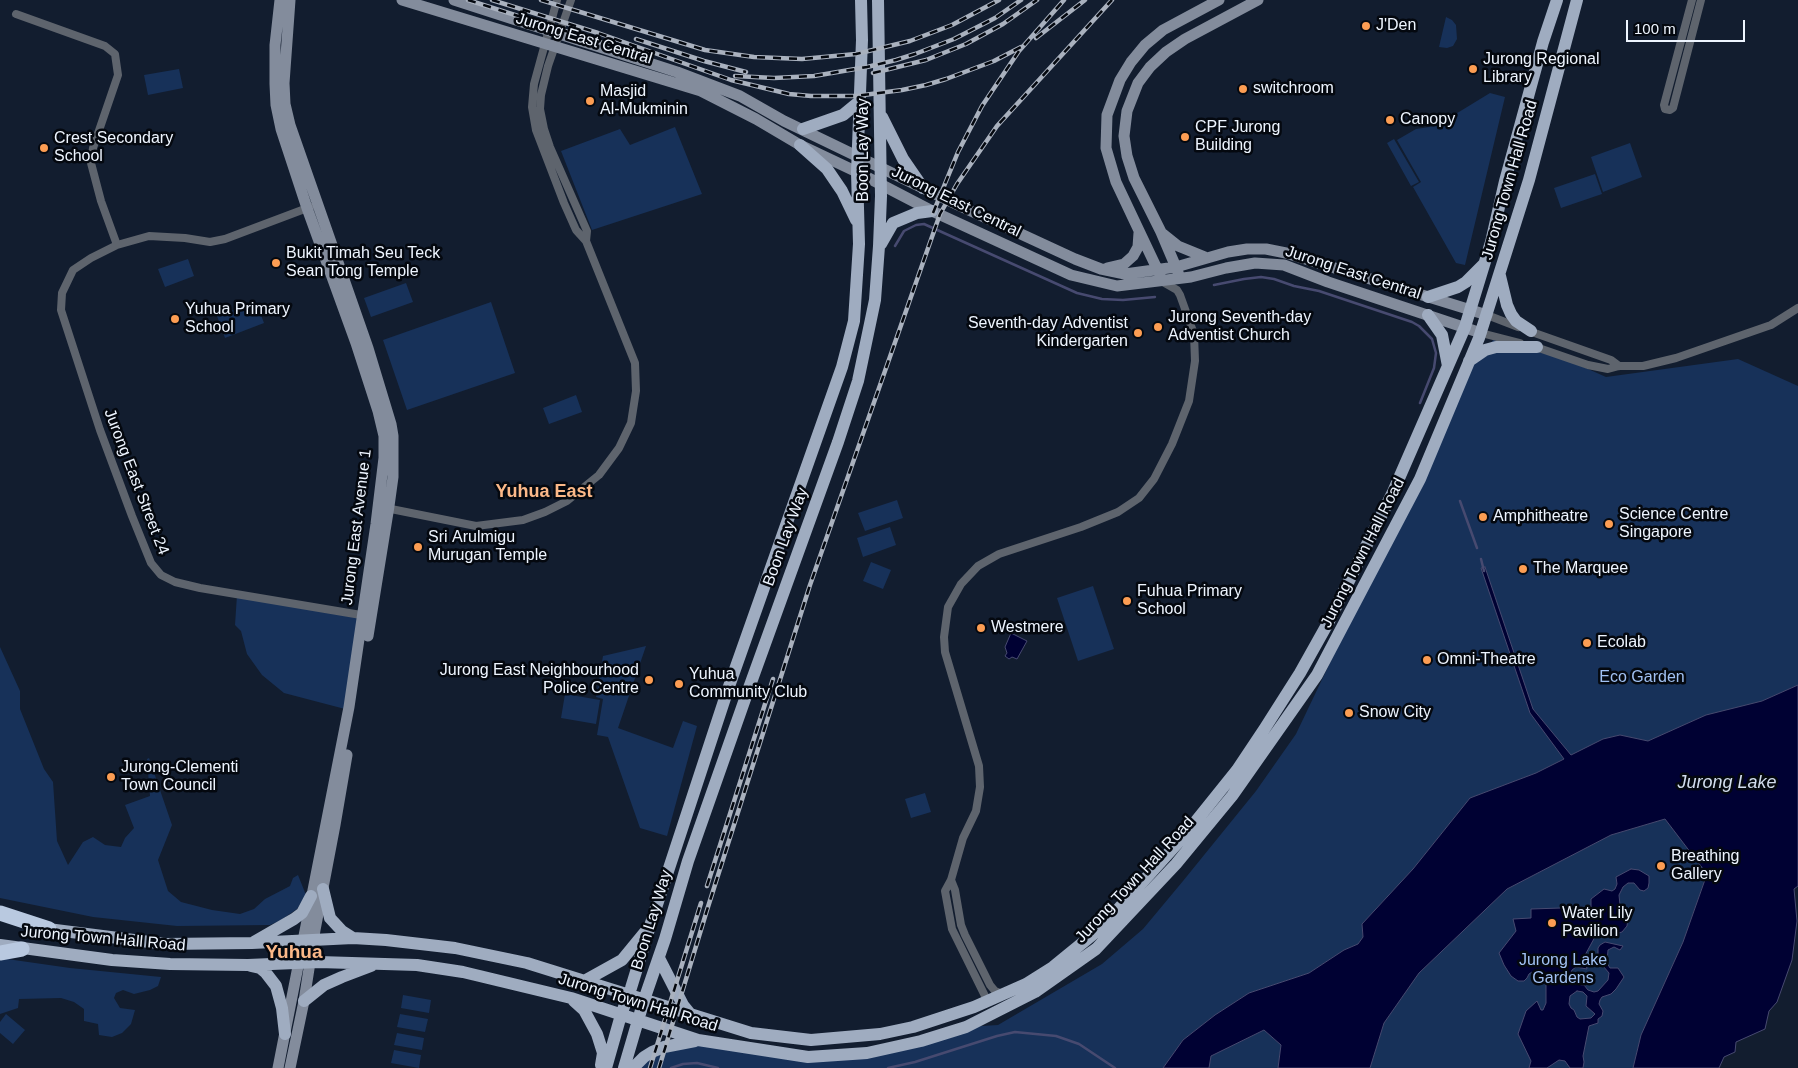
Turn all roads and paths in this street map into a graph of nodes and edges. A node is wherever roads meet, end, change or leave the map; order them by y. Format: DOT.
graph roads {
  1 [pos="280,0"];
  2 [pos="290,0"];
  3 [pos="402,0"];
  4 [pos="454,0"];
  5 [pos="557,0"];
  6 [pos="571,0"];
  7 [pos="862,0"];
  8 [pos="878,0"];
  9 [pos="1219,0"];
  10 [pos="1258,0"];
  11 [pos="1558,0"];
  12 [pos="1577,0"];
  13 [pos="1692,0"];
  14 [pos="1701,0"];
  15 [pos="16,14"];
  16 [pos="549,30"];
  17 [pos="561,33"];
  18 [pos="550,46"];
  19 [pos="1113,94"];
  20 [pos="860,101"];
  21 [pos="1128,106"];
  22 [pos="1109,107"];
  23 [pos="880,112"];
  24 [pos="803,129"];
  25 [pos="800,145"];
  26 [pos="857,157"];
  27 [pos="881,168"];
  28 [pos="857,172"];
  29 [pos="881,184"];
  30 [pos="923,188"];
  31 [pos="312,207"];
  32 [pos="932,211"];
  33 [pos="858,224"];
  34 [pos="1139,231"];
  35 [pos="1161,232"];
  36 [pos="117,245"];
  37 [pos="879,246"];
  38 [pos="1205,257"];
  39 [pos="1486,262"];
  40 [pos="1176,267"];
  41 [pos="1102,269"];
  42 [pos="1158,270"];
  43 [pos="1500,276"];
  44 [pos="1163,282"];
  45 [pos="1178,284"];
  46 [pos="1428,297"];
  47 [pos="1798,308"];
  48 [pos="1471,309"];
  49 [pos="1428,315"];
  50 [pos="1487,315"];
  51 [pos="1465,327"];
  52 [pos="1530,331"];
  53 [pos="1480,333"];
  54 [pos="1537,347"];
  55 [pos="1469,362"];
  56 [pos="1448,366"];
  57 [pos="1619,366"];
  58 [pos="384,508"];
  59 [pos="367,616"];
  60 [pos="1271,731"];
  61 [pos="951,880"];
  62 [pos="323,889"];
  63 [pos="311,896"];
  64 [pos="1138,904"];
  65 [pos="1121,906"];
  66 [pos="0,913"];
  67 [pos="0,921"];
  68 [pos="650,926"];
  69 [pos="49,929"];
  70 [pos="353,938"];
  71 [pos="308,940"];
  72 [pos="252,943"];
  73 [pos="0,945"];
  74 [pos="22,949"];
  75 [pos="0,953"];
  76 [pos="659,958"];
  77 [pos="304,963"];
  78 [pos="378,963"];
  79 [pos="248,964"];
  80 [pos="586,980"];
  81 [pos="1002,994"];
  82 [pos="628,995"];
  83 [pos="571,998"];
  84 [pos="644,1000"];
  85 [pos="987,1000"];
  86 [pos="304,1001"];
  87 [pos="1004,1008"];
  88 [pos="621,1015"];
  89 [pos="692,1016"];
  90 [pos="637,1021"];
  91 [pos="285,1034"];
  92 [pos="698,1040"];
  93 [pos="278,1068"];
  94 [pos="290,1068"];
  95 [pos="601,1068"];
  96 [pos="606,1068"];
  97 [pos="624,1068"];
  98 [pos="634,1068"];
  1 -- 31 [label="main road, Jurong East Avenue 1"];
  2 -- 31 [label="main road, Jurong East Avenue 1"];
  3 -- 18 [label="main road, Jurong East Central"];
  4 -- 16 [label="main road, Jurong East Central"];
  5 -- 16 [label="street"];
  6 -- 17 [label="street"];
  7 -- 20 [label="main road, Boon Lay Way"];
  8 -- 23 [label="main road, Boon Lay Way"];
  9 -- 19 [label="main road"];
  10 -- 21 [label="main road"];
  11 -- 39 [label="main road, Jurong Town Hall Road"];
  12 -- 43 [label="main road, Jurong Town Hall Road"];
  13 -- 14 [label="street"];
  15 -- 36 [label="street"];
  16 -- 17 [label="main road, Jurong East Central"];
  16 -- 18 [label="street"];
  17 -- 18 [label="street"];
  17 -- 24 [label="main road, Jurong East Central"];
  18 -- 25 [label="main road, Jurong East Central"];
  18 -- 58 [label="street"];
  19 -- 21 [label="main road"];
  19 -- 22 [label="main road"];
  20 -- 24 [label="main road"];
  20 -- 26 [label="main road, Boon Lay Way"];
  21 -- 22 [label="main road"];
  21 -- 35 [label="main road"];
  22 -- 34 [label="main road"];
  23 -- 27 [label="main road, Boon Lay Way"];
  23 -- 30 [label="main road"];
  24 -- 26 [label="main road, Jurong East Central"];
  25 -- 28 [label="main road, Jurong East Central"];
  25 -- 33 [label="main road"];
  26 -- 27 [label="main road, Jurong East Central"];
  26 -- 28 [label="main road, Boon Lay Way"];
  27 -- 29 [label="main road, Boon Lay Way"];
  27 -- 30 [label="main road, Jurong East Central"];
  28 -- 29 [label="main road, Jurong East Central"];
  28 -- 33 [label="main road, Boon Lay Way"];
  29 -- 32 [label="main road, Jurong East Central"];
  29 -- 37 [label="main road, Boon Lay Way"];
  30 -- 41 [label="main road, Jurong East Central"];
  31 -- 36 [label="street, Jurong East Street 24"];
  31 -- 58 [label="main road, Jurong East Avenue 1"];
  32 -- 37 [label="main road"];
  32 -- 44 [label="main road, Jurong East Central"];
  33 -- 68 [label="main road, Boon Lay Way"];
  34 -- 41 [label="main road"];
  34 -- 42 [label="main road"];
  35 -- 38 [label="main road"];
  35 -- 40 [label="main road"];
  36 -- 59 [label="street, Jurong East Street 24"];
  37 -- 76 [label="main road, Boon Lay Way"];
  38 -- 40 [label="main road, Jurong East Central"];
  38 -- 46 [label="main road, Jurong East Central"];
  39 -- 46 [label="main road"];
  39 -- 48 [label="main road, Jurong Town Hall Road"];
  40 -- 42 [label="main road, Jurong East Central"];
  40 -- 45 [label="main road"];
  41 -- 42 [label="main road, Jurong East Central"];
  42 -- 44 [label="main road"];
  43 -- 50 [label="main road, Jurong Town Hall Road"];
  43 -- 52 [label="main road"];
  44 -- 45 [label="main road, Jurong East Central"];
  45 -- 49 [label="main road, Jurong East Central"];
  45 -- 61 [label="street"];
  46 -- 48 [label="main road, Jurong East Central"];
  47 -- 57 [label="street"];
  48 -- 50 [label="main road, Jurong East Central"];
  48 -- 51 [label="main road, Jurong Town Hall Road"];
  49 -- 51 [label="main road, Jurong East Central"];
  49 -- 56 [label="main road"];
  50 -- 52 [label="street"];
  50 -- 53 [label="main road, Jurong Town Hall Road"];
  51 -- 53 [label="main road, Jurong East Central"];
  51 -- 56 [label="main road, Jurong Town Hall Road"];
  52 -- 57 [label="street"];
  53 -- 54 [label="street"];
  53 -- 55 [label="main road, Jurong Town Hall Road"];
  54 -- 55 [label="main road"];
  54 -- 57 [label="street"];
  55 -- 60 [label="main road, Jurong Town Hall Road"];
  56 -- 60 [label="main road, Jurong Town Hall Road"];
  58 -- 59 [label="main road, Jurong East Avenue 1"];
  59 -- 62 [label="main road, Jurong East Avenue 1"];
  59 -- 63 [label="main road, Jurong East Avenue 1"];
  60 -- 64 [label="main road, Jurong Town Hall Road"];
  60 -- 65 [label="main road, Jurong Town Hall Road"];
  61 -- 81 [label="street"];
  61 -- 85 [label="street"];
  62 -- 70 [label="main road"];
  62 -- 71 [label="main road, Jurong East Avenue 1"];
  63 -- 71 [label="main road, Jurong East Avenue 1"];
  63 -- 72 [label="main road"];
  64 -- 65 [label="main road"];
  64 -- 87 [label="main road, Jurong Town Hall Road"];
  65 -- 81 [label="main road, Jurong Town Hall Road"];
  66 -- 69 [label="highway"];
  67 -- 69 [label="main road, Jurong Town Hall Road"];
  68 -- 80 [label="main road"];
  68 -- 82 [label="main road, Boon Lay Way"];
  69 -- 72 [label="main road, Jurong Town Hall Road"];
  70 -- 71 [label="main road, Jurong Town Hall Road"];
  70 -- 80 [label="main road, Jurong Town Hall Road"];
  71 -- 72 [label="main road, Jurong Town Hall Road"];
  71 -- 77 [label="main road, Jurong East Avenue 1"];
  73 -- 74 [label="main road, Jurong Town Hall Road"];
  74 -- 75 [label="highway"];
  74 -- 79 [label="main road, Jurong Town Hall Road"];
  76 -- 84 [label="main road, Boon Lay Way"];
  76 -- 89 [label="main road"];
  77 -- 78 [label="main road, Jurong Town Hall Road"];
  77 -- 79 [label="main road, Jurong Town Hall Road"];
  77 -- 86 [label="main road, Jurong East Avenue 1"];
  77 -- 91 [label="main road, Jurong East Avenue 1"];
  78 -- 83 [label="main road, Jurong Town Hall Road"];
  78 -- 86 [label="main road"];
  79 -- 91 [label="main road"];
  80 -- 82 [label="main road, Jurong Town Hall Road"];
  81 -- 85 [label="main road, Jurong Town Hall Road"];
  82 -- 84 [label="main road, Jurong Town Hall Road"];
  82 -- 88 [label="main road, Boon Lay Way"];
  83 -- 88 [label="main road, Jurong Town Hall Road"];
  83 -- 95 [label="main road"];
  84 -- 89 [label="main road, Jurong Town Hall Road"];
  84 -- 90 [label="main road, Boon Lay Way"];
  85 -- 87 [label="main road"];
  85 -- 89 [label="main road, Jurong Town Hall Road"];
  86 -- 94 [label="main road, Jurong East Avenue 1"];
  87 -- 92 [label="main road, Jurong Town Hall Road"];
  88 -- 90 [label="main road, Jurong Town Hall Road"];
  88 -- 96 [label="main road, Boon Lay Way"];
  90 -- 92 [label="main road, Jurong Town Hall Road"];
  90 -- 97 [label="main road, Boon Lay Way"];
  91 -- 93 [label="main road, Jurong East Avenue 1"];
  92 -- 98 [label="main road"];
}
